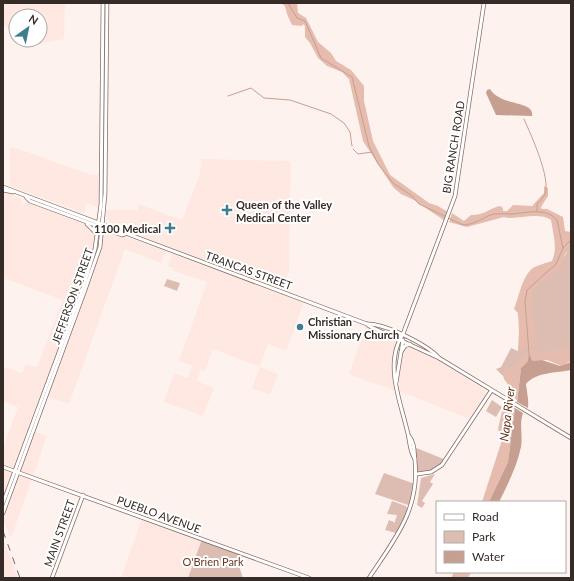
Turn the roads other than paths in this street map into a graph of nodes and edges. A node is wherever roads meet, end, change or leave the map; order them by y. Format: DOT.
graph roads {
  1 [pos="103,3"];
  2 [pos="107,3"];
  3 [pos="484,3"];
  4 [pos="3,187"];
  5 [pos="3,190"];
  6 [pos="13,192"];
  7 [pos="26,197"];
  8 [pos="58,210"];
  9 [pos="100,213"];
  10 [pos="103,216"];
  11 [pos="89,219"];
  12 [pos="84,221"];
  13 [pos="101,223"];
  14 [pos="98,227"];
  15 [pos="113,228"];
  16 [pos="102,229"];
  17 [pos="108,231"];
  18 [pos="125,234"];
  19 [pos="97,236"];
  20 [pos="101,237"];
  21 [pos="367,324"];
  22 [pos="381,331"];
  23 [pos="403,334"];
  24 [pos="402,340"];
  25 [pos="398,345"];
  26 [pos="415,346"];
  27 [pos="400,355"];
  28 [pos="439,358"];
  29 [pos="395,363"];
  30 [pos="398,377"];
  31 [pos="396,383"];
  32 [pos="491,391"];
  33 [pos="571,438"];
  34 [pos="3,467"];
  35 [pos="16,472"];
  36 [pos="416,474"];
  37 [pos="82,495"];
  38 [pos="3,503"];
  39 [pos="3,513"];
  40 [pos="52,578"];
  41 [pos="309,578"];
  42 [pos="369,578"];
  1 -- 9 [label="main road, JEFFERSON STREET"];
  2 -- 10 [label="main road, JEFFERSON STREET"];
  3 -- 23 [label="main road, BIG RANCH ROAD"];
  4 -- 6 [label="main road, TRANCAS STREET"];
  5 -- 6 [label="main road, TRANCAS STREET"];
  6 -- 7 [label="main road, TRANCAS STREET"];
  7 -- 8 [label="main road, TRANCAS STREET"];
  7 -- 8 [label="main road, TRANCAS STREET"];
  8 -- 11 [label="main road, TRANCAS STREET"];
  8 -- 12 [label="main road, TRANCAS STREET"];
  9 -- 11 [label="main road"];
  9 -- 13 [label="main road, JEFFERSON STREET"];
  10 -- 13 [label="main road, JEFFERSON STREET"];
  10 -- 15 [label="main road"];
  11 -- 13 [label="main road, TRANCAS STREET"];
  12 -- 14 [label="main road, TRANCAS STREET"];
  12 -- 19 [label="main road"];
  13 -- 14 [label="main road, JEFFERSON STREET"];
  13 -- 15 [label="main road, TRANCAS STREET"];
  13 -- 16 [label="main road, JEFFERSON STREET"];
  14 -- 16 [label="main road, TRANCAS STREET"];
  14 -- 19 [label="main road, JEFFERSON STREET"];
  15 -- 18 [label="main road, TRANCAS STREET"];
  16 -- 17 [label="main road, TRANCAS STREET"];
  16 -- 20 [label="main road, JEFFERSON STREET"];
  17 -- 18 [label="main road, TRANCAS STREET"];
  17 -- 20 [label="main road"];
  18 -- 21 [label="main road, TRANCAS STREET"];
  19 -- 35 [label="main road, JEFFERSON STREET"];
  20 -- 35 [label="main road, JEFFERSON STREET"];
  21 -- 22 [label="main road, TRANCAS STREET"];
  21 -- 23 [label="main road, TRANCAS STREET"];
  22 -- 24 [label="main road, TRANCAS STREET"];
  22 -- 25 [label="main road"];
  23 -- 24 [label="main road, BIG RANCH ROAD"];
  23 -- 28 [label="main road, TRANCAS STREET"];
  24 -- 25 [label="main road"];
  24 -- 26 [label="main road, TRANCAS STREET"];
  24 -- 27 [label="main road"];
  25 -- 29 [label="main road"];
  26 -- 27 [label="main road"];
  26 -- 28 [label="main road, TRANCAS STREET"];
  27 -- 30 [label="main road"];
  28 -- 32 [label="main road, TRANCAS STREET"];
  29 -- 30 [label="main road"];
  29 -- 31 [label="main road"];
  30 -- 31 [label="main road"];
  31 -- 36 [label="main road"];
  32 -- 33 [label="main road, TRANCAS STREET"];
  32 -- 36 [label="main road"];
  34 -- 35 [label="main road, PUEBLO AVENUE"];
  35 -- 37 [label="main road, PUEBLO AVENUE"];
  35 -- 38 [label="main road, JEFFERSON STREET"];
  35 -- 39 [label="main road, JEFFERSON STREET"];
  36 -- 42 [label="main road"];
  37 -- 40 [label="main road, MAIN STREET"];
  37 -- 41 [label="main road, PUEBLO AVENUE"];
}
